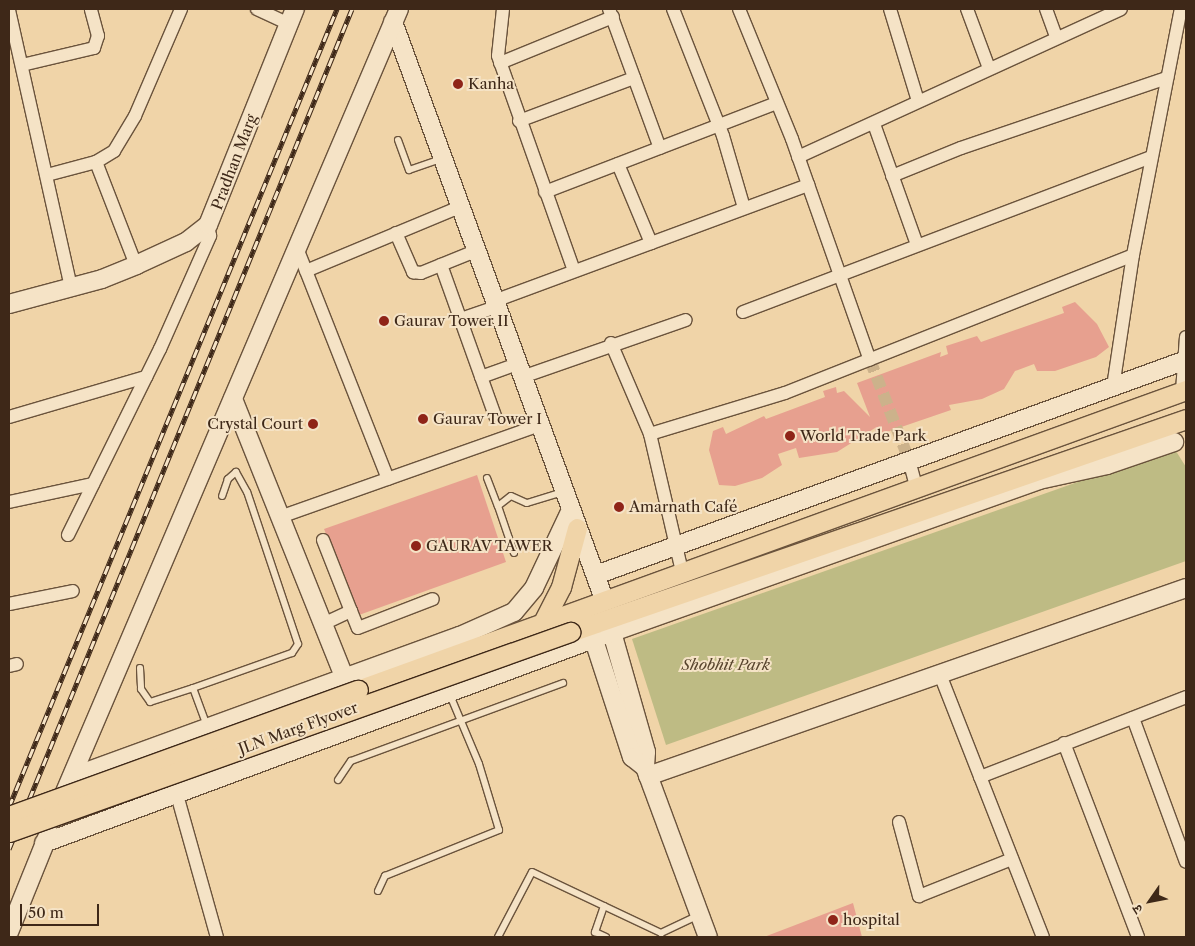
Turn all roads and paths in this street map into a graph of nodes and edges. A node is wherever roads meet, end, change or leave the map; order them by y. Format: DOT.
graph roads {
  1 [pos="91,9"];
  2 [pos="181,9"];
  3 [pos="256,9"];
  4 [pos="503,9"];
  5 [pos="672,9"];
  6 [pos="890,9"];
  7 [pos="967,9"];
  8 [pos="1046,9"];
  9 [pos="1121,9"];
  10 [pos="1181,9"];
  11 [pos="9,10"];
  12 [pos="744,10"];
  13 [pos="611,13"];
  14 [pos="396,15"];
  15 [pos="292,16"];
  16 [pos="1056,37"];
  17 [pos="500,63"];
  18 [pos="22,65"];
  19 [pos="988,68"];
  20 [pos="634,78"];
  21 [pos="1167,78"];
  22 [pos="918,101"];
  23 [pos="777,103"];
  24 [pos="519,121"];
  25 [pos="874,124"];
  26 [pos="719,126"];
  27 [pos="398,140"];
  28 [pos="660,148"];
  29 [pos="444,157"];
  30 [pos="798,157"];
  31 [pos="1152,157"];
  32 [pos="96,162"];
  33 [pos="618,164"];
  34 [pos="47,175"];
  35 [pos="892,176"];
  36 [pos="808,185"];
  37 [pos="545,192"];
  38 [pos="462,206"];
  39 [pos="744,208"];
  40 [pos="208,225"];
  41 [pos="396,233"];
  42 [pos="651,242"];
  43 [pos="917,245"];
  44 [pos="297,248"];
  45 [pos="478,250"];
  46 [pos="1133,256"];
  47 [pos="440,265"];
  48 [pos="136,266"];
  49 [pos="306,271"];
  50 [pos="574,271"];
  51 [pos="839,273"];
  52 [pos="71,287"];
  53 [pos="498,303"];
  54 [pos="9,304"];
  55 [pos="743,312"];
  56 [pos="461,320"];
  57 [pos="686,320"];
  58 [pos="1186,337"];
  59 [pos="611,343"];
  60 [pos="870,360"];
  61 [pos="1184,361"];
  62 [pos="522,370"];
  63 [pos="146,377"];
  64 [pos="481,377"];
  65 [pos="1120,385"];
  66 [pos="1184,390"];
  67 [pos="232,399"];
  68 [pos="495,416"];
  69 [pos="9,417"];
  70 [pos="1186,419"];
  71 [pos="543,424"];
  72 [pos="650,434"];
  73 [pos="1176,437"];
  74 [pos="909,460"];
  75 [pos="1080,462"];
  76 [pos="487,478"];
  77 [pos="388,479"];
  78 [pos="93,484"];
  79 [pos="917,489"];
  80 [pos="564,492"];
  81 [pos="222,496"];
  82 [pos="9,502"];
  83 [pos="498,506"];
  84 [pos="280,517"];
  85 [pos="574,520"];
  86 [pos="68,535"];
  87 [pos="323,540"];
  88 [pos="673,544"];
  89 [pos="514,553"];
  90 [pos="682,571"];
  91 [pos="596,575"];
  92 [pos="1186,588"];
  93 [pos="72,591"];
  94 [pos="433,599"];
  95 [pos="604,599"];
  96 [pos="9,604"];
  97 [pos="351,611"];
  98 [pos="323,624"];
  99 [pos="610,626"];
  100 [pos="534,627"];
  101 [pos="591,633"];
  102 [pos="140,668"];
  103 [pos="344,675"];
  104 [pos="940,677"];
  105 [pos="563,683"];
  106 [pos="193,688"];
  107 [pos="450,695"];
  108 [pos="1186,696"];
  109 [pos="1133,718"];
  110 [pos="462,720"];
  111 [pos="364,725"];
  112 [pos="207,726"];
  113 [pos="1064,744"];
  114 [pos="647,772"];
  115 [pos="72,777"];
  116 [pos="980,777"];
  117 [pos="338,780"];
  118 [pos="178,795"];
  119 [pos="9,816"];
  120 [pos="899,822"];
  121 [pos="9,832"];
  122 [pos="44,843"];
  123 [pos="1012,859"];
  124 [pos="1186,862"];
  125 [pos="378,891"];
  126 [pos="604,906"];
  127 [pos="700,915"];
  128 [pos="9,932"];
  129 [pos="217,937"];
  130 [pos="498,937"];
  131 [pos="606,937"];
  132 [pos="708,937"];
  133 [pos="1043,937"];
  134 [pos="1138,937"];
  1 -- 18 [label="street"];
  2 -- 32 [label="street"];
  3 -- 15 [label="street"];
  4 -- 17 [label="street"];
  5 -- 26 [label="street"];
  6 -- 22 [label="street"];
  7 -- 19 [label="street"];
  8 -- 16 [label="street"];
  9 -- 16 [label="street"];
  10 -- 21 [label="street"];
  11 -- 18 [label="street"];
  12 -- 23 [label="street"];
  13 -- 17 [label="street"];
  13 -- 20 [label="street"];
  14 -- 29 [label="street"];
  14 -- 44 [label="street"];
  15 -- 40 [label="street, Pradhan Marg"];
  16 -- 19 [label="street"];
  17 -- 24 [label="street"];
  18 -- 34 [label="street"];
  19 -- 22 [label="street"];
  20 -- 24 [label="street"];
  20 -- 28 [label="street"];
  21 -- 31 [label="street"];
  21 -- 35 [label="street"];
  22 -- 25 [label="street"];
  23 -- 26 [label="street"];
  23 -- 30 [label="street"];
  24 -- 37 [label="street"];
  25 -- 30 [label="street"];
  25 -- 35 [label="street"];
  26 -- 28 [label="street"];
  26 -- 39 [label="street"];
  27 -- 29 [label="lane"];
  28 -- 33 [label="street"];
  29 -- 38 [label="street"];
  30 -- 36 [label="street"];
  31 -- 43 [label="street"];
  31 -- 46 [label="street"];
  32 -- 34 [label="street"];
  32 -- 48 [label="street"];
  33 -- 37 [label="street"];
  33 -- 42 [label="street"];
  34 -- 52 [label="street"];
  35 -- 43 [label="street"];
  36 -- 39 [label="street"];
  36 -- 51 [label="street"];
  37 -- 50 [label="street"];
  38 -- 41 [label="street"];
  38 -- 45 [label="street"];
  39 -- 42 [label="street"];
  40 -- 48 [label="street, Pradhan Marg"];
  40 -- 63 [label="street"];
  41 -- 47 [label="street"];
  41 -- 49 [label="street"];
  42 -- 50 [label="street"];
  43 -- 51 [label="street"];
  44 -- 49 [label="street"];
  44 -- 67 [label="street"];
  45 -- 47 [label="street"];
  45 -- 53 [label="street"];
  46 -- 60 [label="street"];
  46 -- 65 [label="street"];
  47 -- 56 [label="street"];
  48 -- 52 [label="street, Pradhan Marg"];
  49 -- 77 [label="street"];
  50 -- 53 [label="street"];
  51 -- 55 [label="street"];
  51 -- 60 [label="street"];
  52 -- 54 [label="street, Pradhan Marg"];
  53 -- 56 [label="street"];
  53 -- 62 [label="street"];
  56 -- 64 [label="street"];
  57 -- 59 [label="street"];
  58 -- 61 [label="street"];
  59 -- 62 [label="street"];
  59 -- 72 [label="street"];
  60 -- 72 [label="street"];
  61 -- 65 [label="street"];
  61 -- 66 [label="street"];
  62 -- 64 [label="street"];
  62 -- 71 [label="street"];
  63 -- 69 [label="street"];
  63 -- 78 [label="street"];
  64 -- 68 [label="street"];
  65 -- 74 [label="street"];
  66 -- 79 [label="main road, JLN Marg Flyover"];
  67 -- 84 [label="street"];
  67 -- 115 [label="street"];
  70 -- 73 [label="main road, JLN Marg Flyover"];
  71 -- 77 [label="street"];
  71 -- 80 [label="street"];
  72 -- 88 [label="street"];
  73 -- 75 [label="main road, JLN Marg Flyover"];
  73 -- 75 [label="street"];
  74 -- 79 [label="street"];
  74 -- 88 [label="street"];
  75 -- 99 [label="main road, JLN Marg Flyover"];
  76 -- 83 [label="lane"];
  77 -- 84 [label="street"];
  78 -- 82 [label="street"];
  78 -- 86 [label="street"];
  79 -- 90 [label="main road, JLN Marg Flyover"];
  80 -- 83 [label="lane"];
  80 -- 85 [label="street"];
  81 -- 106 [label="lane"];
  83 -- 89 [label="lane"];
  84 -- 98 [label="street"];
  85 -- 91 [label="street"];
  85 -- 100 [label="main road"];
  85 -- 103 [label="street"];
  87 -- 97 [label="street"];
  88 -- 90 [label="street"];
  88 -- 91 [label="street"];
  90 -- 95 [label="main road, JLN Marg Flyover"];
  91 -- 95 [label="street"];
  92 -- 104 [label="street"];
  93 -- 96 [label="street"];
  94 -- 97 [label="street"];
  95 -- 100 [label="main road, JLN Marg Flyover"];
  97 -- 98 [label="street"];
  98 -- 103 [label="street"];
  99 -- 101 [label="main road, JLN Marg Flyover"];
  99 -- 114 [label="street"];
  100 -- 119 [label="main road, JLN Marg Flyover, bridge"];
  101 -- 107 [label="street"];
  101 -- 114 [label="street"];
  101 -- 121 [label="main road, JLN Marg Flyover, bridge"];
  102 -- 106 [label="lane"];
  103 -- 111 [label="street"];
  103 -- 112 [label="street"];
  104 -- 114 [label="street"];
  104 -- 116 [label="street"];
  105 -- 110 [label="lane"];
  106 -- 112 [label="lane"];
  107 -- 110 [label="lane"];
  107 -- 111 [label="street"];
  108 -- 109 [label="street"];
  109 -- 113 [label="street"];
  109 -- 124 [label="street"];
  110 -- 117 [label="lane"];
  110 -- 125 [label="lane"];
  111 -- 118 [label="street"];
  112 -- 115 [label="street"];
  113 -- 116 [label="street"];
  113 -- 134 [label="street"];
  114 -- 127 [label="street"];
  115 -- 122 [label="street"];
  116 -- 123 [label="street"];
  118 -- 122 [label="street"];
  118 -- 129 [label="street"];
  120 -- 123 [label="street"];
  122 -- 128 [label="street"];
  123 -- 133 [label="street"];
  126 -- 127 [label="lane"];
  126 -- 130 [label="lane"];
  126 -- 131 [label="lane"];
  127 -- 132 [label="street"];
}
